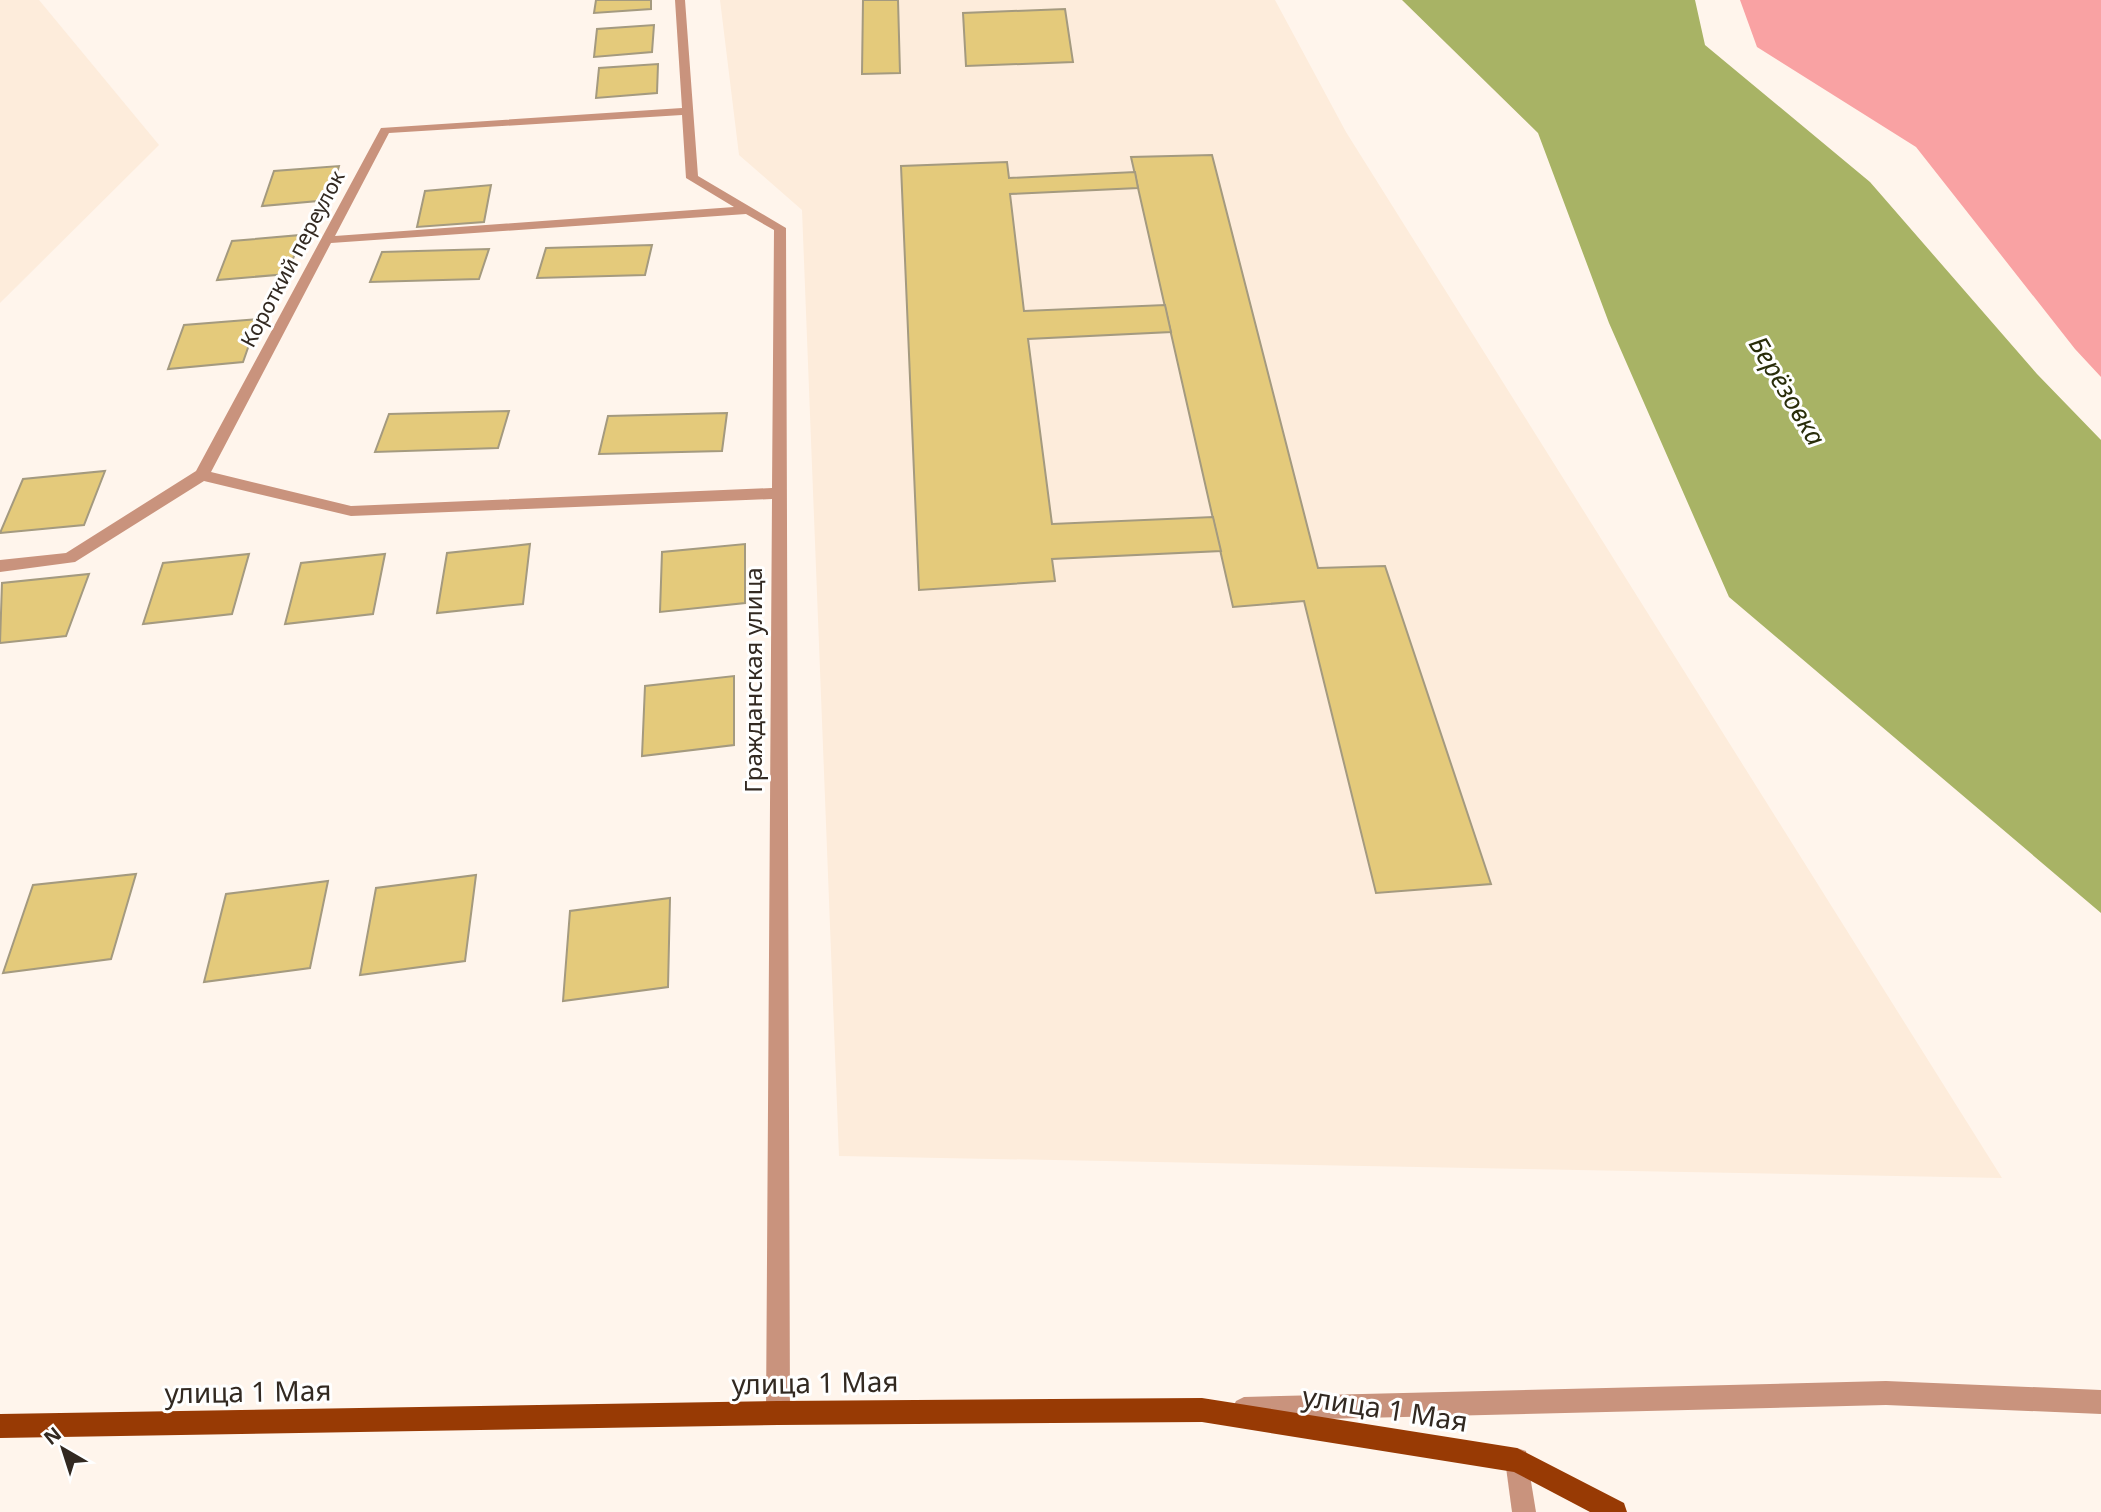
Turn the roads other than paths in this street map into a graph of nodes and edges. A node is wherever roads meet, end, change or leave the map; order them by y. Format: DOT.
graph roads {
  1 [pos="680,0"];
  2 [pos="688,111"];
  3 [pos="747,210"];
  4 [pos="327,240"];
  5 [pos="202,475"];
  6 [pos="779,494"];
  7 [pos="0,566"];
  8 [pos="2101,1402"];
  9 [pos="1202,1410"];
  10 [pos="778,1413"];
  11 [pos="0,1426"];
  12 [pos="1517,1460"];
  13 [pos="1524,1512"];
  14 [pos="1615,1512"];
  1 -- 2 [label="street, Гражданская улица"];
  2 -- 3 [label="street, Гражданская улица"];
  2 -- 4 [label="street, Короткий переулок"];
  3 -- 4 [label="street"];
  3 -- 6 [label="street, Гражданская улица"];
  4 -- 5 [label="street, Короткий переулок"];
  5 -- 6 [label="street"];
  5 -- 7 [label="street"];
  6 -- 10 [label="street, Гражданская улица"];
  8 -- 9 [label="street"];
  9 -- 10 [label="main road, улица 1 Мая"];
  9 -- 12 [label="main road, улица 1 Мая"];
  10 -- 11 [label="main road, улица 1 Мая"];
  12 -- 13 [label="street"];
  12 -- 14 [label="main road, улица 1 Мая"];
}
